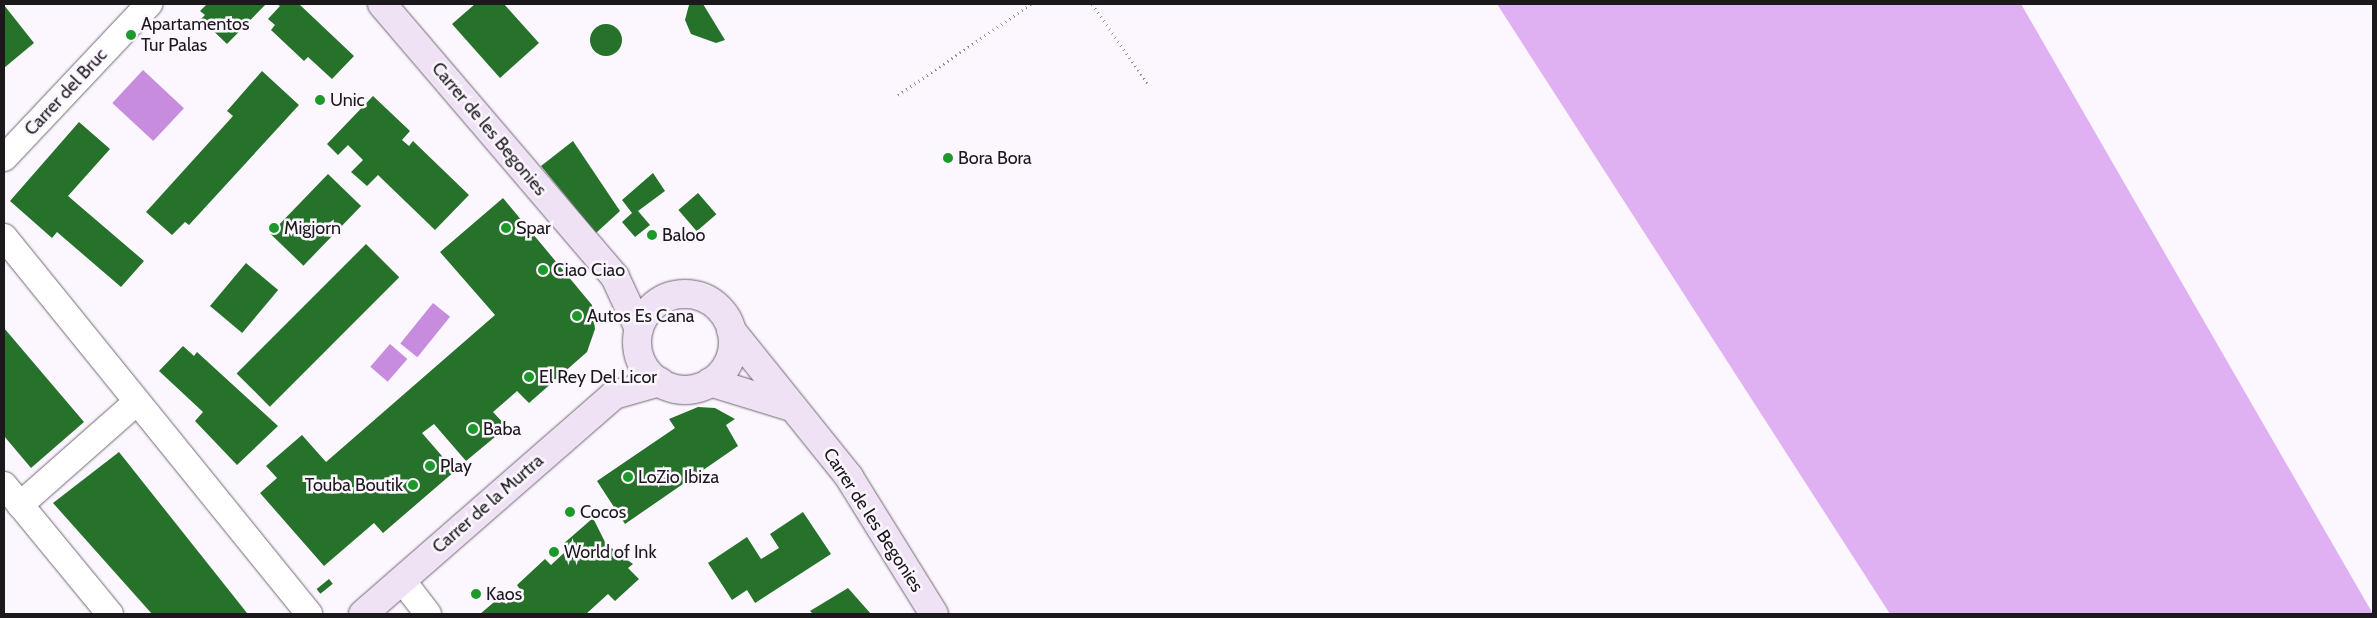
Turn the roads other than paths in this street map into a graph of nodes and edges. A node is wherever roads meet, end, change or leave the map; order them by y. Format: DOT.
graph roads {
  1 [pos="149,4"];
  2 [pos="382,4"];
  3 [pos="4,158"];
  4 [pos="7,247"];
  5 [pos="615,277"];
  6 [pos="667,297"];
  7 [pos="731,330"];
  8 [pos="638,333"];
  9 [pos="660,382"];
  10 [pos="710,382"];
  11 [pos="614,395"];
  12 [pos="137,402"];
  13 [pos="788,406"];
  14 [pos="4,485"];
  15 [pos="20,505"];
  16 [pos="402,580"];
  17 [pos="110,614"];
  18 [pos="309,614"];
  19 [pos="363,614"];
  20 [pos="428,614"];
  21 [pos="934,614"];
  1 -- 3 [label="street, Carrer del Bruc"];
  2 -- 5 [label="street, Carrer de les Begonies"];
  4 -- 12 [label="street"];
  5 -- 6 [label="street"];
  5 -- 8 [label="street"];
  6 -- 7 [label="street"];
  6 -- 8 [label="street"];
  7 -- 10 [label="street"];
  7 -- 13 [label="street, Carrer de les Begonies"];
  8 -- 9 [label="street"];
  8 -- 11 [label="street, Carrer de la Murtra"];
  9 -- 10 [label="street"];
  9 -- 11 [label="street, Carrer de la Murtra"];
  10 -- 13 [label="street"];
  11 -- 16 [label="street, Carrer de la Murtra"];
  12 -- 15 [label="street"];
  12 -- 18 [label="street"];
  13 -- 21 [label="street, Carrer de les Begonies"];
  14 -- 15 [label="street"];
  15 -- 17 [label="street"];
  16 -- 19 [label="street, Carrer de la Murtra"];
  16 -- 20 [label="street"];
}
